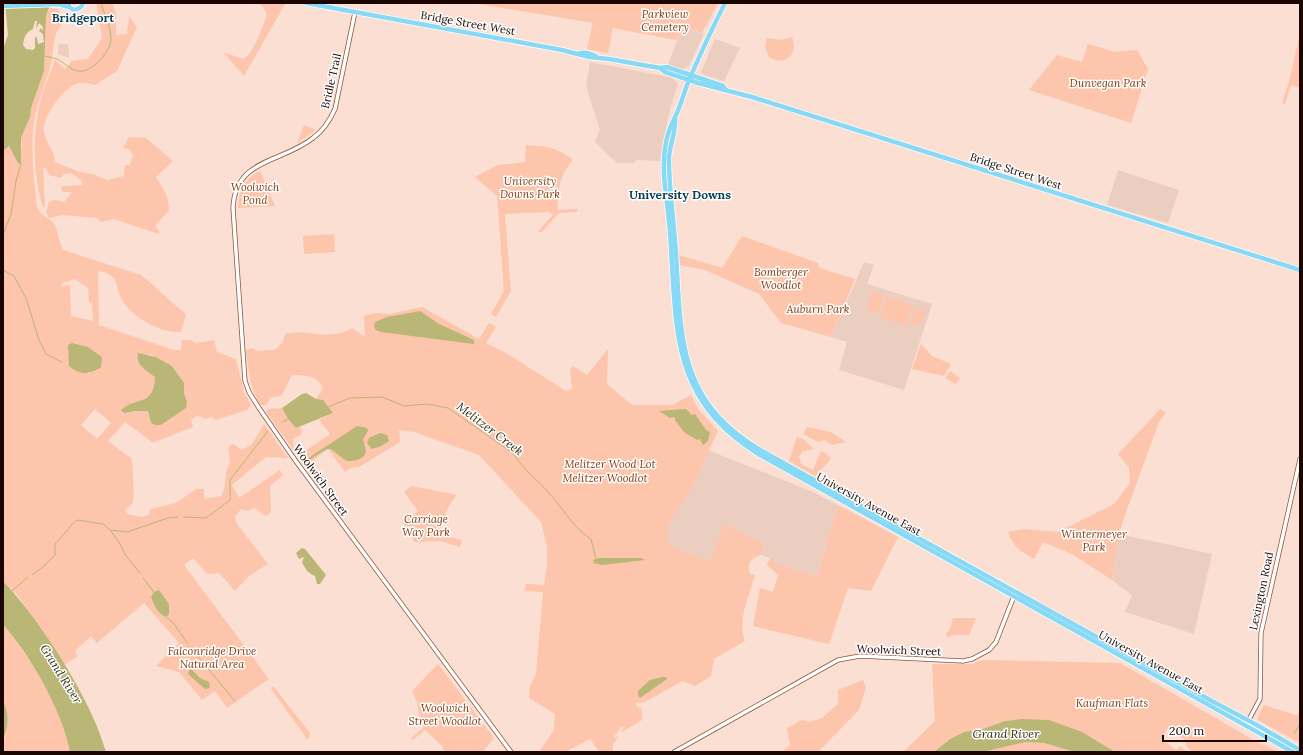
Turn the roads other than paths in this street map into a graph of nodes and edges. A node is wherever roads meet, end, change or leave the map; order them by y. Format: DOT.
graph roads {
  1 [pos="88,3"];
  2 [pos="306,3"];
  3 [pos="725,3"];
  4 [pos="57,4"];
  5 [pos="83,4"];
  6 [pos="68,5"];
  7 [pos="3,6"];
  8 [pos="355,12"];
  9 [pos="690,78"];
  10 [pos="675,118"];
  11 [pos="242,177"];
  12 [pos="1300,270"];
  13 [pos="1300,459"];
  14 [pos="1014,596"];
  15 [pos="1249,720"];
  16 [pos="1246,725"];
  17 [pos="1300,750"];
  18 [pos="510,752"];
  19 [pos="674,752"];
  20 [pos="1293,752"];
  1 -- 5 [label="main road"];
  2 -- 8 [label="main road, Bridge Street West"];
  3 -- 9 [label="main road, University Avenue East"];
  4 -- 6 [label="main road"];
  4 -- 7 [label="main road"];
  5 -- 6 [label="main road"];
  8 -- 9 [label="main road, Bridge Street West"];
  8 -- 11 [label="street, Bridle Trail"];
  9 -- 10 [label="main road, University Avenue East"];
  9 -- 12 [label="main road, Bridge Street West"];
  10 -- 14 [label="main road, University Avenue East"];
  10 -- 15 [label="main road, University Avenue East"];
  11 -- 18 [label="street, Woolwich Street"];
  13 -- 15 [label="street, Lexington Road"];
  14 -- 16 [label="main road, University Avenue East"];
  14 -- 19 [label="street, Woolwich Street"];
  15 -- 16 [label="street, Lexington Road"];
  15 -- 17 [label="main road, University Avenue East"];
  16 -- 20 [label="main road, University Avenue East"];
}
